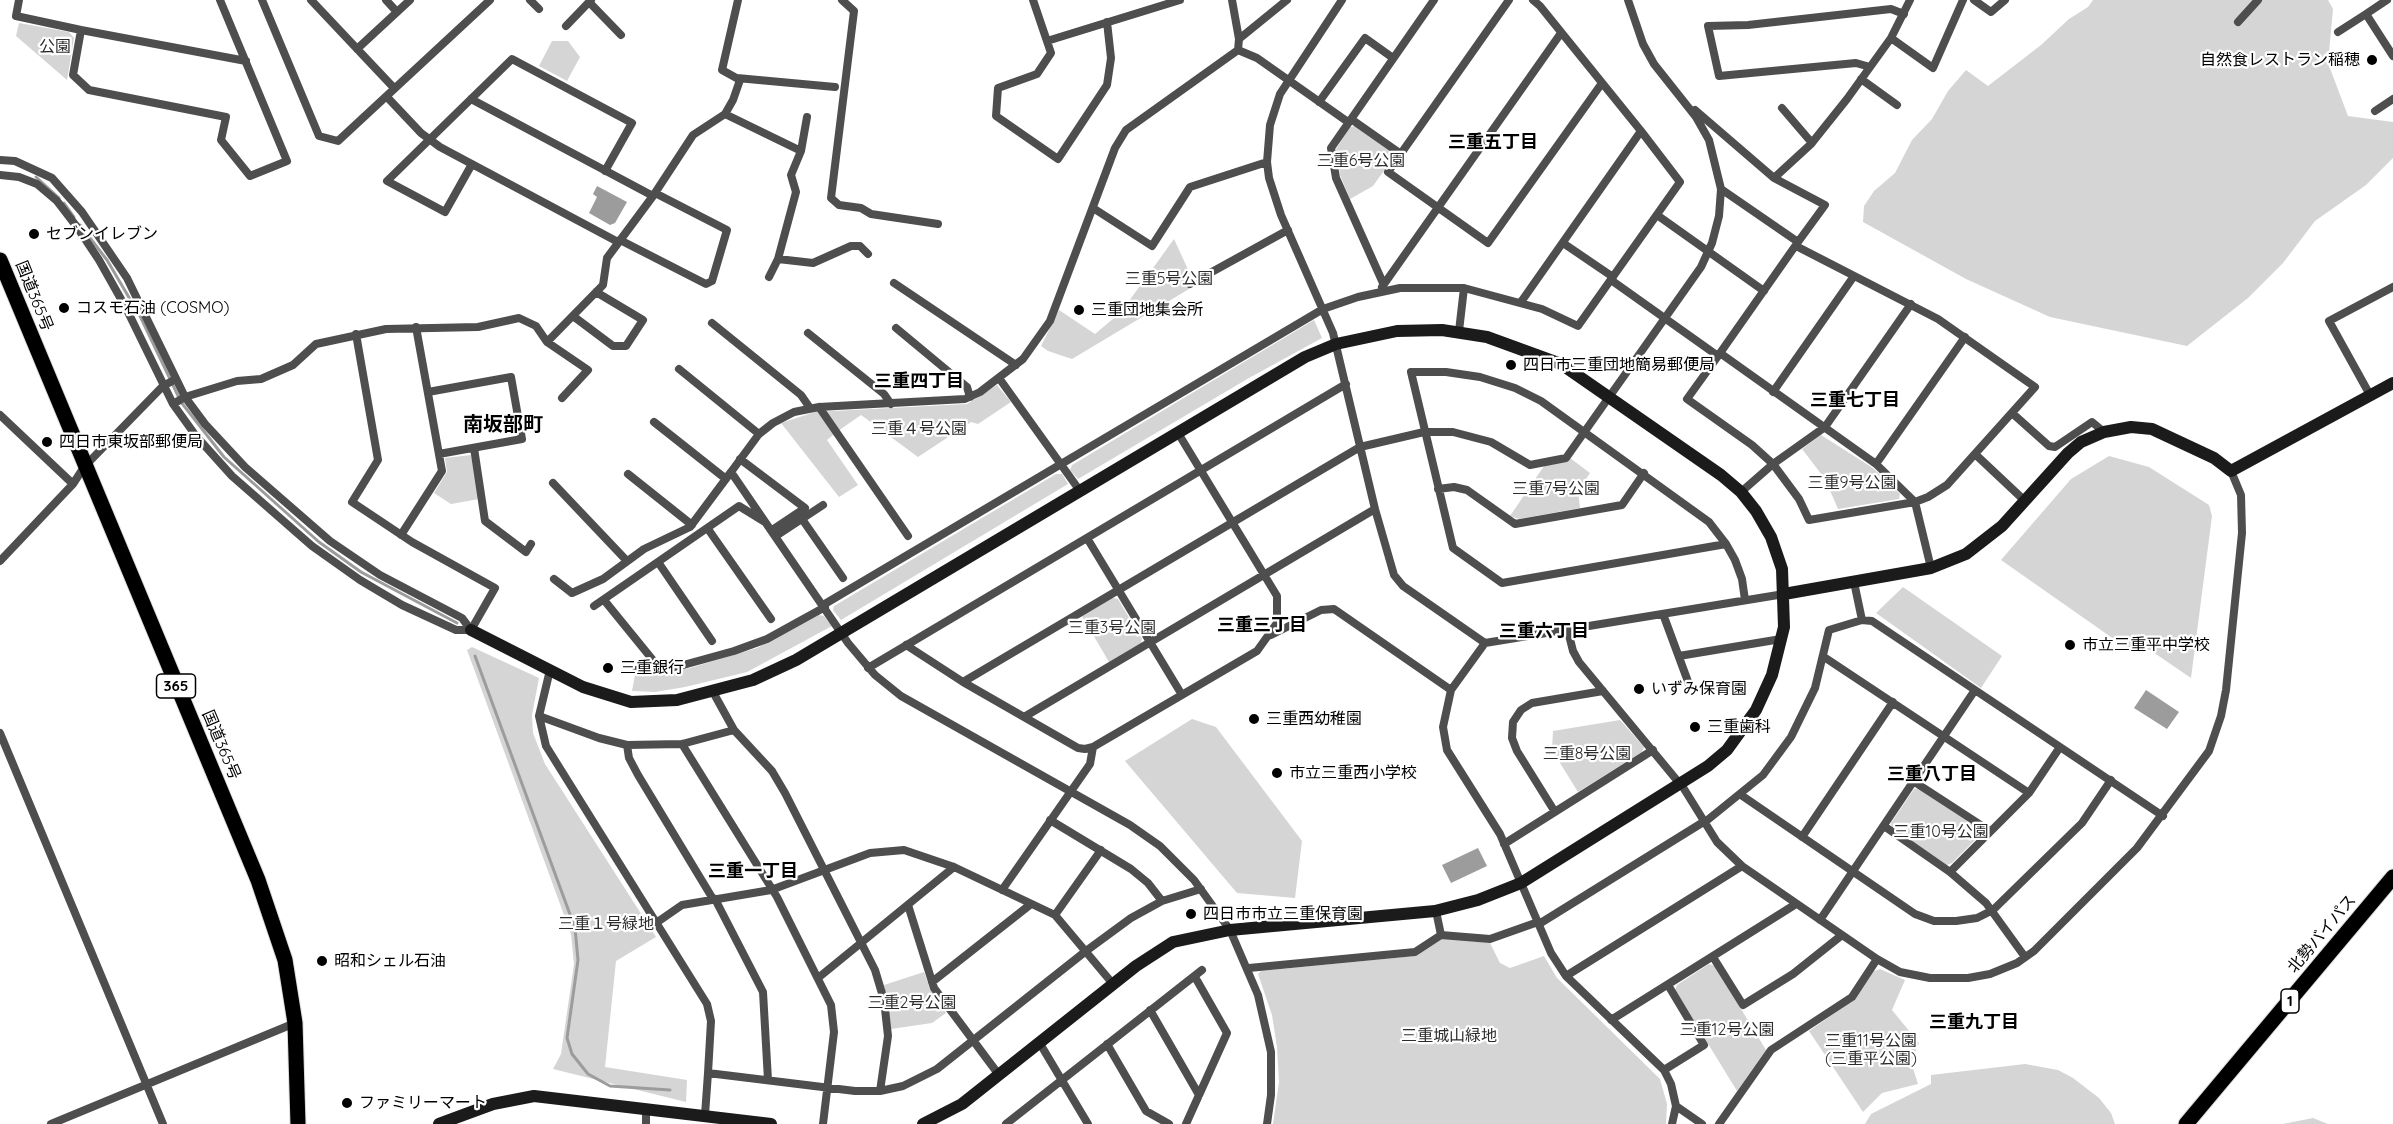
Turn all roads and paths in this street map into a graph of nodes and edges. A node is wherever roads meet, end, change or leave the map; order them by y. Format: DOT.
graph roads {
  1 [pos="19,0"];
  2 [pos="220,0"];
  3 [pos="262,0"];
  4 [pos="311,0"];
  5 [pos="386,0"];
  6 [pos="410,0"];
  7 [pos="490,0"];
  8 [pos="530,0"];
  9 [pos="738,0"];
  10 [pos="842,0"];
  11 [pos="1033,0"];
  12 [pos="1180,0"];
  13 [pos="1232,0"];
  14 [pos="1287,0"];
  15 [pos="1342,0"];
  16 [pos="1434,0"];
  17 [pos="1509,0"];
  18 [pos="1628,0"];
  19 [pos="1910,0"];
  20 [pos="1963,0"];
  21 [pos="1974,0"];
  22 [pos="2005,0"];
  23 [pos="2258,0"];
  24 [pos="2387,0"];
  25 [pos="590,1"];
  26 [pos="1539,2"];
  27 [pos="538,9"];
  28 [pos="397,12"];
  29 [pos="1904,14"];
  30 [pos="2366,14"];
  31 [pos="1107,22"];
  32 [pos="2238,22"];
  33 [pos="566,26"];
  34 [pos="81,30"];
  35 [pos="2338,32"];
  36 [pos="1561,33"];
  37 [pos="621,35"];
  38 [pos="1891,38"];
  39 [pos="1239,39"];
  40 [pos="1047,40"];
  41 [pos="357,49"];
  42 [pos="1238,50"];
  43 [pos="2393,56"];
  44 [pos="1394,58"];
  45 [pos="246,61"];
  46 [pos="1870,67"];
  47 [pos="736,78"];
  48 [pos="1861,79"];
  49 [pos="1288,80"];
  50 [pos="1602,83"];
  51 [pos="835,87"];
  52 [pos="394,88"];
  53 [pos="387,96"];
  54 [pos="1681,98"];
  55 [pos="471,99"];
  56 [pos="2393,99"];
  57 [pos="1319,102"];
  58 [pos="1897,105"];
  59 [pos="1782,108"];
  60 [pos="2375,111"];
  61 [pos="725,114"];
  62 [pos="807,117"];
  63 [pos="1349,120"];
  64 [pos="1641,131"];
  65 [pos="429,139"];
  66 [pos="1812,143"];
  67 [pos="801,151"];
  68 [pos="1401,154"];
  69 [pos="0,160"];
  70 [pos="1267,162"];
  71 [pos="472,164"];
  72 [pos="605,171"];
  73 [pos="0,175"];
  74 [pos="1774,178"];
  75 [pos="1721,189"];
  76 [pos="654,195"];
  77 [pos="1093,208"];
  78 [pos="1438,208"];
  79 [pos="1657,215"];
  80 [pos="938,224"];
  81 [pos="1288,230"];
  82 [pos="619,241"];
  83 [pos="1563,243"];
  84 [pos="1797,244"];
  85 [pos="1709,252"];
  86 [pos="868,254"];
  87 [pos="778,259"];
  88 [pos="0,261"];
  89 [pos="1854,276"];
  90 [pos="769,277"];
  91 [pos="127,278"];
  92 [pos="1612,278"];
  93 [pos="894,283"];
  94 [pos="1190,284"];
  95 [pos="114,286"];
  96 [pos="1382,287"];
  97 [pos="2393,287"];
  98 [pos="1464,288"];
  99 [pos="1764,291"];
  100 [pos="596,292"];
  101 [pos="1521,302"];
  102 [pos="1911,304"];
  103 [pos="1323,309"];
  104 [pos="573,316"];
  105 [pos="1665,318"];
  106 [pos="712,323"];
  107 [pos="416,327"];
  108 [pos="896,328"];
  109 [pos="1459,332"];
  110 [pos="808,333"];
  111 [pos="356,334"];
  112 [pos="1965,337"];
  113 [pos="547,342"];
  114 [pos="1336,344"];
  115 [pos="1719,354"];
  116 [pos="1016,365"];
  117 [pos="679,369"];
  118 [pos="999,378"];
  119 [pos="176,379"];
  120 [pos="2393,383"];
  121 [pos="1346,384"];
  122 [pos="163,386"];
  123 [pos="428,392"];
  124 [pos="1773,392"];
  125 [pos="2370,395"];
  126 [pos="185,397"];
  127 [pos="1608,397"];
  128 [pos="562,398"];
  129 [pos="970,398"];
  130 [pos="173,404"];
  131 [pos="891,404"];
  132 [pos="814,408"];
  133 [pos="2012,413"];
  134 [pos="0,414"];
  135 [pos="654,422"];
  136 [pos="1825,427"];
  137 [pos="1424,432"];
  138 [pos="1584,432"];
  139 [pos="2104,432"];
  140 [pos="1178,433"];
  141 [pos="759,434"];
  142 [pos="1360,447"];
  143 [pos="474,448"];
  144 [pos="439,454"];
  145 [pos="1975,454"];
  146 [pos="740,459"];
  147 [pos="1061,464"];
  148 [pos="1773,464"];
  149 [pos="1876,464"];
  150 [pos="84,467"];
  151 [pos="1200,470"];
  152 [pos="2231,471"];
  153 [pos="1644,473"];
  154 [pos="628,474"];
  155 [pos="728,475"];
  156 [pos="553,483"];
  157 [pos="73,484"];
  158 [pos="1438,489"];
  159 [pos="1080,491"];
  160 [pos="1741,492"];
  161 [pos="2025,501"];
  162 [pos="1915,502"];
  163 [pos="822,505"];
  164 [pos="1375,509"];
  165 [pos="802,519"];
  166 [pos="1233,523"];
  167 [pos="692,525"];
  168 [pos="708,529"];
  169 [pos="772,530"];
  170 [pos="401,535"];
  171 [pos="908,536"];
  172 [pos="1087,538"];
  173 [pos="531,544"];
  174 [pos="1726,544"];
  175 [pos="0,561"];
  176 [pos="627,561"];
  177 [pos="658,562"];
  178 [pos="1931,568"];
  179 [pos="1264,574"];
  180 [pos="843,578"];
  181 [pos="554,579"];
  182 [pos="1854,582"];
  183 [pos="1119,590"];
  184 [pos="1784,594"];
  185 [pos="604,600"];
  186 [pos="1745,600"];
  187 [pos="594,606"];
  188 [pos="824,606"];
  189 [pos="1664,614"];
  190 [pos="771,619"];
  191 [pos="1862,620"];
  192 [pos="471,630"];
  193 [pos="1568,631"];
  194 [pos="843,633"];
  195 [pos="1271,635"];
  196 [pos="1781,639"];
  197 [pos="712,641"];
  198 [pos="1150,641"];
  199 [pos="1485,643"];
  200 [pos="906,645"];
  201 [pos="1678,656"];
  202 [pos="1824,657"];
  203 [pos="652,659"];
  204 [pos="868,668"];
  205 [pos="550,670"];
  206 [pos="636,670"];
  207 [pos="963,682"];
  208 [pos="1690,687"];
  209 [pos="1451,690"];
  210 [pos="1975,690"];
  211 [pos="1603,691"];
  212 [pos="713,692"];
  213 [pos="1182,695"];
  214 [pos="1893,702"];
  215 [pos="539,716"];
  216 [pos="1024,717"];
  217 [pos="734,729"];
  218 [pos="0,733"];
  219 [pos="1944,735"];
  220 [pos="682,744"];
  221 [pos="627,745"];
  222 [pos="1093,747"];
  223 [pos="2060,747"];
  224 [pos="1653,750"];
  225 [pos="2111,780"];
  226 [pos="1913,781"];
  227 [pos="1681,784"];
  228 [pos="1071,790"];
  229 [pos="2029,793"];
  230 [pos="1741,795"];
  231 [pos="1555,812"];
  232 [pos="2163,816"];
  233 [pos="1050,820"];
  234 [pos="1705,822"];
  235 [pos="1884,826"];
  236 [pos="1990,831"];
  237 [pos="1802,837"];
  238 [pos="1504,844"];
  239 [pos="1101,850"];
  240 [pos="1742,866"];
  241 [pos="954,867"];
  242 [pos="825,869"];
  243 [pos="1853,871"];
  244 [pos="1950,872"];
  245 [pos="2393,877"];
  246 [pos="1521,883"];
  247 [pos="1201,889"];
  248 [pos="771,890"];
  249 [pos="1002,890"];
  250 [pos="714,899"];
  251 [pos="1162,902"];
  252 [pos="1031,904"];
  253 [pos="1796,904"];
  254 [pos="908,905"];
  255 [pos="1993,910"];
  256 [pos="1436,911"];
  257 [pos="1055,915"];
  258 [pos="1820,920"];
  259 [pos="656,923"];
  260 [pos="1538,923"];
  261 [pos="1230,930"];
  262 [pos="1441,935"];
  263 [pos="1842,935"];
  264 [pos="862,942"];
  265 [pos="1086,951"];
  266 [pos="1713,957"];
  267 [pos="2025,957"];
  268 [pos="1877,959"];
  269 [pos="1249,968"];
  270 [pos="1566,976"];
  271 [pos="818,978"];
  272 [pos="932,982"];
  273 [pos="1113,984"];
  274 [pos="1668,985"];
  275 [pos="1150,1010"];
  276 [pos="1611,1020"];
  277 [pos="295,1023"];
  278 [pos="972,1041"];
  279 [pos="1039,1042"];
  280 [pos="1107,1044"];
  281 [pos="1664,1070"];
  282 [pos="708,1073"];
  283 [pos="999,1075"];
  284 [pos="1062,1079"];
  285 [pos="768,1080"];
  286 [pos="146,1084"];
  287 [pos="827,1088"];
  288 [pos="880,1091"];
  289 [pos="1199,1095"];
  290 [pos="1676,1106"];
  291 [pos="646,1108"];
  292 [pos="705,1115"];
  293 [pos="1018,1120"];
  294 [pos="51,1124"];
  295 [pos="163,1124"];
  296 [pos="298,1124"];
  297 [pos="439,1124"];
  298 [pos="646,1124"];
  299 [pos="771,1124"];
  300 [pos="823,1124"];
  301 [pos="923,1124"];
  302 [pos="1006,1124"];
  303 [pos="1088,1124"];
  304 [pos="1168,1124"];
  305 [pos="1186,1124"];
  306 [pos="1267,1124"];
  307 [pos="1672,1124"];
  308 [pos="1702,1124"];
  309 [pos="1719,1124"];
  310 [pos="2186,1124"];
  1 -- 34 [label="street"];
  2 -- 45 [label="street"];
  3 -- 53 [label="street"];
  4 -- 41 [label="street"];
  5 -- 28 [label="street"];
  6 -- 28 [label="street"];
  7 -- 52 [label="street"];
  8 -- 27 [label="street"];
  9 -- 47 [label="street"];
  10 -- 80 [label="street"];
  11 -- 40 [label="street"];
  12 -- 31 [label="street"];
  13 -- 39 [label="street"];
  14 -- 39 [label="street"];
  15 -- 49 [label="street"];
  16 -- 44 [label="street"];
  17 -- 68 [label="street"];
  18 -- 54 [label="street"];
  19 -- 29 [label="street"];
  20 -- 38 [label="street"];
  21 -- 22 [label="street"];
  23 -- 32 [label="street"];
  24 -- 30 [label="street"];
  25 -- 33 [label="street"];
  25 -- 37 [label="street"];
  26 -- 36 [label="street"];
  28 -- 41 [label="street"];
  29 -- 38 [label="street"];
  29 -- 46 [label="street"];
  30 -- 35 [label="street"];
  30 -- 43 [label="street"];
  31 -- 40 [label="street"];
  31 -- 40 [label="street"];
  34 -- 45 [label="street"];
  34 -- 45 [label="street"];
  36 -- 50 [label="street"];
  36 -- 78 [label="street"];
  38 -- 46 [label="street"];
  39 -- 42 [label="street"];
  41 -- 52 [label="street"];
  42 -- 49 [label="street"];
  42 -- 77 [label="street"];
  44 -- 57 [label="street"];
  44 -- 63 [label="street"];
  46 -- 48 [label="street"];
  47 -- 51 [label="street"];
  47 -- 61 [label="street"];
  48 -- 58 [label="street"];
  48 -- 66 [label="street"];
  49 -- 57 [label="street"];
  49 -- 70 [label="street"];
  50 -- 64 [label="street"];
  50 -- 78 [label="street"];
  52 -- 53 [label="street"];
  53 -- 65 [label="street"];
  54 -- 74 [label="street"];
  54 -- 75 [label="street"];
  55 -- 65 [label="street"];
  55 -- 72 [label="street"];
  55 -- 72 [label="street"];
  56 -- 60 [label="street"];
  57 -- 63 [label="street"];
  59 -- 66 [label="street"];
  61 -- 67 [label="street"];
  61 -- 76 [label="street"];
  62 -- 67 [label="street"];
  63 -- 68 [label="street"];
  63 -- 96 [label="street"];
  64 -- 79 [label="street"];
  64 -- 83 [label="street"];
  65 -- 71 [label="street"];
  65 -- 71 [label="street"];
  66 -- 74 [label="street"];
  67 -- 87 [label="street"];
  68 -- 78 [label="street"];
  69 -- 91 [label="street"];
  70 -- 77 [label="street"];
  70 -- 81 [label="street"];
  71 -- 82 [label="street"];
  72 -- 76 [label="street"];
  73 -- 95 [label="street"];
  74 -- 84 [label="street"];
  75 -- 84 [label="street"];
  75 -- 85 [label="street"];
  76 -- 82 [label="street"];
  76 -- 82 [label="street"];
  77 -- 116 [label="street"];
  78 -- 96 [label="street"];
  79 -- 85 [label="street"];
  79 -- 92 [label="street"];
  81 -- 94 [label="street"];
  81 -- 103 [label="street"];
  82 -- 100 [label="street"];
  83 -- 92 [label="street"];
  83 -- 101 [label="street"];
  84 -- 89 [label="street"];
  84 -- 99 [label="street"];
  85 -- 99 [label="street"];
  85 -- 105 [label="street"];
  86 -- 87 [label="street"];
  87 -- 90 [label="street"];
  88 -- 150 [label="highway, 国道365号 / 365"];
  89 -- 102 [label="street"];
  89 -- 124 [label="street"];
  91 -- 95 [label="street"];
  91 -- 119 [label="street"];
  92 -- 101 [label="street"];
  92 -- 105 [label="street"];
  93 -- 116 [label="street"];
  95 -- 122 [label="street"];
  96 -- 98 [label="street"];
  96 -- 103 [label="street"];
  97 -- 125 [label="street"];
  98 -- 101 [label="street"];
  98 -- 109 [label="street"];
  99 -- 115 [label="street"];
  100 -- 104 [label="street"];
  100 -- 104 [label="street"];
  102 -- 112 [label="street"];
  102 -- 136 [label="street"];
  103 -- 114 [label="street"];
  103 -- 147 [label="street"];
  104 -- 113 [label="street"];
  105 -- 115 [label="street"];
  105 -- 127 [label="street"];
  106 -- 132 [label="street"];
  107 -- 111 [label="street"];
  107 -- 113 [label="street"];
  107 -- 123 [label="street"];
  108 -- 129 [label="street"];
  109 -- 114 [label="street"];
  109 -- 127 [label="street"];
  110 -- 131 [label="street"];
  111 -- 126 [label="street"];
  111 -- 170 [label="street"];
  112 -- 133 [label="street"];
  112 -- 149 [label="street"];
  113 -- 128 [label="street"];
  114 -- 121 [label="street"];
  114 -- 140 [label="street"];
  115 -- 124 [label="street"];
  115 -- 148 [label="street"];
  116 -- 118 [label="street"];
  117 -- 141 [label="street"];
  118 -- 129 [label="street"];
  118 -- 147 [label="street"];
  119 -- 122 [label="street"];
  119 -- 126 [label="street"];
  120 -- 125 [label="street"];
  121 -- 142 [label="street"];
  121 -- 151 [label="street"];
  122 -- 130 [label="street"];
  122 -- 150 [label="street"];
  123 -- 143 [label="street"];
  123 -- 144 [label="street"];
  124 -- 136 [label="street"];
  125 -- 152 [label="street"];
  126 -- 130 [label="street"];
  126 -- 192 [label="street"];
  127 -- 138 [label="street"];
  127 -- 160 [label="street"];
  129 -- 131 [label="street"];
  130 -- 192 [label="street"];
  131 -- 132 [label="street"];
  132 -- 141 [label="street"];
  132 -- 171 [label="street"];
  133 -- 139 [label="street"];
  133 -- 145 [label="street"];
  134 -- 157 [label="street"];
  135 -- 155 [label="street"];
  136 -- 148 [label="street"];
  136 -- 149 [label="street"];
  137 -- 138 [label="street"];
  137 -- 138 [label="street"];
  137 -- 142 [label="street"];
  137 -- 158 [label="street"];
  138 -- 153 [label="street"];
  139 -- 152 [label="street"];
  139 -- 161 [label="street"];
  140 -- 151 [label="street"];
  140 -- 159 [label="street"];
  141 -- 146 [label="street"];
  142 -- 164 [label="street"];
  142 -- 166 [label="street"];
  143 -- 144 [label="street"];
  143 -- 173 [label="street"];
  144 -- 170 [label="street"];
  145 -- 161 [label="street"];
  145 -- 162 [label="street"];
  146 -- 155 [label="street"];
  146 -- 169 [label="street"];
  147 -- 159 [label="street"];
  147 -- 188 [label="street"];
  148 -- 160 [label="street"];
  148 -- 162 [label="street"];
  149 -- 162 [label="street"];
  150 -- 157 [label="street"];
  150 -- 277 [label="highway, 国道365号 / 365"];
  151 -- 166 [label="street"];
  151 -- 172 [label="street"];
  152 -- 232 [label="street"];
  153 -- 158 [label="street"];
  153 -- 174 [label="street"];
  154 -- 167 [label="street"];
  155 -- 167 [label="street"];
  155 -- 169 [label="street"];
  156 -- 176 [label="street"];
  157 -- 175 [label="street"];
  158 -- 174 [label="street"];
  159 -- 194 [label="street"];
  160 -- 184 [label="street"];
  161 -- 178 [label="street"];
  162 -- 178 [label="street"];
  163 -- 165 [label="street"];
  164 -- 179 [label="street"];
  164 -- 199 [label="street"];
  165 -- 169 [label="street"];
  165 -- 180 [label="street"];
  166 -- 179 [label="street"];
  166 -- 183 [label="street"];
  167 -- 176 [label="street"];
  168 -- 169 [label="street"];
  168 -- 177 [label="street"];
  168 -- 190 [label="street"];
  169 -- 188 [label="street"];
  170 -- 192 [label="street"];
  172 -- 183 [label="street"];
  172 -- 200 [label="street"];
  174 -- 186 [label="street"];
  176 -- 181 [label="street"];
  177 -- 185 [label="street"];
  177 -- 197 [label="street"];
  178 -- 182 [label="street"];
  179 -- 195 [label="street"];
  179 -- 198 [label="street"];
  182 -- 184 [label="street"];
  182 -- 191 [label="street"];
  183 -- 198 [label="street"];
  183 -- 207 [label="street"];
  184 -- 186 [label="street"];
  184 -- 196 [label="street"];
  185 -- 187 [label="street"];
  185 -- 203 [label="street"];
  186 -- 189 [label="street"];
  188 -- 194 [label="street"];
  188 -- 206 [label="street"];
  189 -- 193 [label="street"];
  189 -- 201 [label="street"];
  191 -- 202 [label="street"];
  191 -- 210 [label="street"];
  192 -- 205 [label="street"];
  193 -- 199 [label="street"];
  193 -- 211 [label="street"];
  194 -- 204 [label="street"];
  194 -- 212 [label="street"];
  195 -- 209 [label="street"];
  195 -- 213 [label="street"];
  196 -- 201 [label="street"];
  196 -- 227 [label="street"];
  198 -- 213 [label="street"];
  198 -- 216 [label="street"];
  199 -- 209 [label="street"];
  200 -- 204 [label="street"];
  200 -- 207 [label="street"];
  201 -- 208 [label="street"];
  202 -- 214 [label="street"];
  202 -- 230 [label="street"];
  204 -- 228 [label="street"];
  205 -- 212 [label="street"];
  205 -- 215 [label="street"];
  207 -- 216 [label="street"];
  209 -- 238 [label="street"];
  210 -- 219 [label="street"];
  210 -- 223 [label="street"];
  211 -- 224 [label="street"];
  211 -- 231 [label="street"];
  212 -- 217 [label="street"];
  213 -- 222 [label="street"];
  214 -- 219 [label="street"];
  214 -- 237 [label="street"];
  215 -- 221 [label="street"];
  215 -- 259 [label="street"];
  216 -- 222 [label="street"];
  217 -- 220 [label="street"];
  217 -- 242 [label="street"];
  218 -- 286 [label="street"];
  219 -- 226 [label="street"];
  219 -- 229 [label="street"];
  220 -- 221 [label="street"];
  220 -- 248 [label="street"];
  221 -- 250 [label="street"];
  222 -- 228 [label="street"];
  223 -- 225 [label="street"];
  223 -- 229 [label="street"];
  224 -- 227 [label="street"];
  224 -- 231 [label="street"];
  225 -- 232 [label="street"];
  225 -- 255 [label="street"];
  226 -- 235 [label="street"];
  226 -- 236 [label="street"];
  227 -- 234 [label="street"];
  227 -- 246 [label="street"];
  228 -- 233 [label="street"];
  228 -- 247 [label="street"];
  229 -- 236 [label="street"];
  230 -- 234 [label="street"];
  230 -- 237 [label="street"];
  231 -- 238 [label="street"];
  232 -- 267 [label="street"];
  233 -- 239 [label="street"];
  233 -- 249 [label="street"];
  234 -- 240 [label="street"];
  234 -- 260 [label="street"];
  235 -- 243 [label="street"];
  235 -- 244 [label="street"];
  236 -- 244 [label="street"];
  237 -- 243 [label="street"];
  238 -- 246 [label="street"];
  239 -- 251 [label="street"];
  239 -- 257 [label="street"];
  240 -- 253 [label="street"];
  240 -- 270 [label="street"];
  241 -- 242 [label="street"];
  241 -- 249 [label="street"];
  241 -- 254 [label="street"];
  242 -- 248 [label="street"];
  242 -- 264 [label="street"];
  243 -- 255 [label="street"];
  243 -- 258 [label="street"];
  244 -- 255 [label="street"];
  245 -- 310 [label="highway, 北勢バイパス / 1"];
  246 -- 256 [label="street"];
  246 -- 260 [label="street"];
  247 -- 251 [label="street"];
  247 -- 261 [label="street"];
  248 -- 250 [label="street"];
  248 -- 271 [label="street"];
  249 -- 252 [label="street"];
  250 -- 259 [label="street"];
  250 -- 285 [label="street"];
  251 -- 265 [label="street"];
  252 -- 257 [label="street"];
  252 -- 272 [label="street"];
  253 -- 258 [label="street"];
  253 -- 266 [label="street"];
  254 -- 264 [label="street"];
  254 -- 272 [label="street"];
  255 -- 267 [label="street"];
  256 -- 261 [label="street"];
  256 -- 262 [label="street"];
  257 -- 265 [label="street"];
  258 -- 263 [label="street"];
  259 -- 282 [label="street"];
  260 -- 262 [label="street"];
  260 -- 270 [label="street"];
  261 -- 269 [label="street"];
  261 -- 273 [label="street"];
  262 -- 269 [label="street"];
  263 -- 266 [label="street"];
  263 -- 268 [label="street"];
  264 -- 271 [label="street"];
  264 -- 288 [label="street"];
  265 -- 273 [label="street"];
  265 -- 278 [label="street"];
  266 -- 274 [label="street"];
  267 -- 268 [label="street"];
  268 -- 309 [label="street"];
  269 -- 306 [label="street"];
  270 -- 276 [label="street"];
  271 -- 287 [label="street"];
  272 -- 278 [label="street"];
  273 -- 279 [label="street"];
  274 -- 276 [label="street"];
  274 -- 281 [label="street"];
  275 -- 280 [label="street"];
  275 -- 289 [label="street"];
  275 -- 289 [label="street"];
  276 -- 281 [label="street"];
  277 -- 286 [label="street"];
  277 -- 296 [label="highway, 国道365号 / 365"];
  278 -- 283 [label="street"];
  278 -- 288 [label="street"];
  279 -- 283 [label="street"];
  279 -- 284 [label="street"];
  280 -- 284 [label="street"];
  280 -- 304 [label="street"];
  281 -- 290 [label="street"];
  282 -- 285 [label="street"];
  282 -- 292 [label="street"];
  283 -- 301 [label="street"];
  284 -- 293 [label="street"];
  284 -- 303 [label="street"];
  285 -- 287 [label="street"];
  286 -- 294 [label="street"];
  286 -- 295 [label="street"];
  287 -- 288 [label="street"];
  287 -- 300 [label="street"];
  289 -- 305 [label="street"];
  290 -- 307 [label="street"];
  290 -- 308 [label="street"];
  291 -- 292 [label="street"];
  291 -- 297 [label="street"];
  291 -- 298 [label="street"];
  292 -- 299 [label="street"];
  293 -- 302 [label="street"];
}
